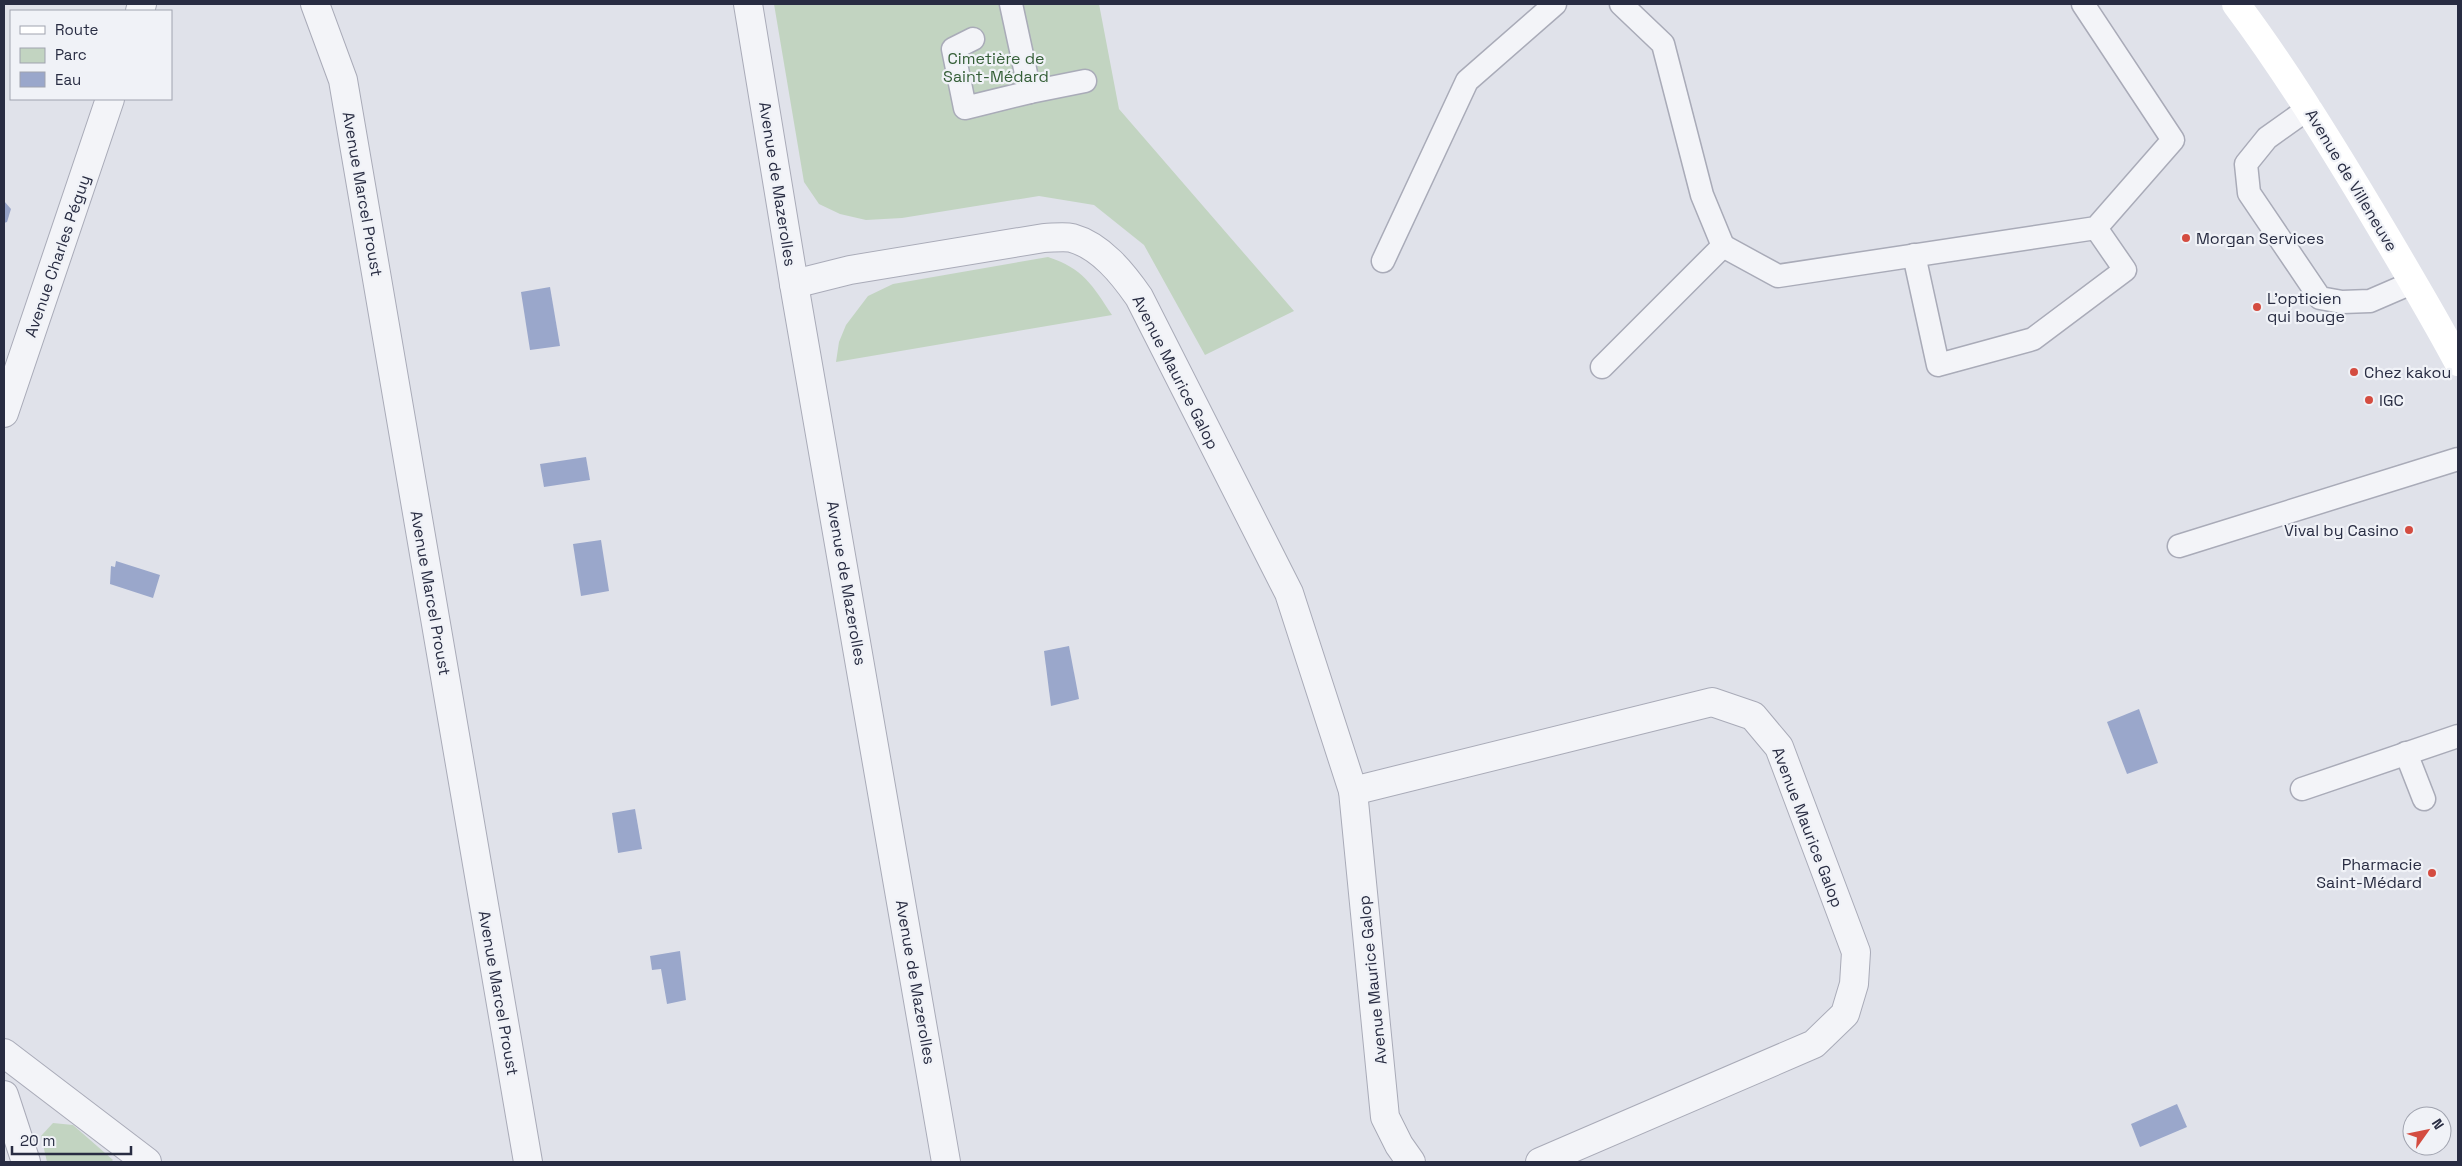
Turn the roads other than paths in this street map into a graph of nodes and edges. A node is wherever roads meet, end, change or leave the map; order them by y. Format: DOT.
graph roads {
  1 [pos="298,4"];
  2 [pos="748,4"];
  3 [pos="1010,4"];
  4 [pos="1555,4"];
  5 [pos="1621,4"];
  6 [pos="2083,4"];
  7 [pos="2236,4"];
  8 [pos="320,15"];
  9 [pos="972,39"];
  10 [pos="1085,80"];
  11 [pos="1030,92"];
  12 [pos="110,100"];
  13 [pos="2309,108"];
  14 [pos="2096,228"];
  15 [pos="1723,246"];
  16 [pos="1914,256"];
  17 [pos="1384,261"];
  18 [pos="2414,282"];
  19 [pos="794,284"];
  20 [pos="2458,362"];
  21 [pos="1602,367"];
  22 [pos="4,412"];
  23 [pos="2458,459"];
  24 [pos="2179,546"];
  25 [pos="2458,736"];
  26 [pos="2406,753"];
  27 [pos="2302,789"];
  28 [pos="1353,791"];
  29 [pos="2424,799"];
  30 [pos="4,1053"];
  31 [pos="4,1095"];
  32 [pos="26,1162"];
  33 [pos="147,1162"];
  34 [pos="528,1162"];
  35 [pos="946,1162"];
  36 [pos="1411,1162"];
  37 [pos="1540,1162"];
  1 -- 8 [label="street, Avenue Marcel Proust"];
  2 -- 19 [label="street, Avenue de Mazerolles"];
  3 -- 11 [label="lane"];
  4 -- 17 [label="lane"];
  5 -- 15 [label="lane"];
  6 -- 14 [label="lane"];
  7 -- 13 [label="main road, Avenue de Villeneuve"];
  8 -- 34 [label="street, Avenue Marcel Proust"];
  9 -- 11 [label="lane"];
  10 -- 11 [label="lane"];
  12 -- 22 [label="street, Avenue Charles Péguy"];
  13 -- 18 [label="main road, Avenue de Villeneuve"];
  13 -- 18 [label="lane"];
  14 -- 16 [label="lane"];
  14 -- 16 [label="lane"];
  15 -- 16 [label="lane"];
  15 -- 21 [label="lane"];
  18 -- 20 [label="main road, Avenue de Villeneuve"];
  19 -- 28 [label="street, Avenue Maurice Galop"];
  19 -- 35 [label="street, Avenue de Mazerolles"];
  23 -- 24 [label="lane"];
  25 -- 26 [label="lane"];
  26 -- 27 [label="lane"];
  26 -- 29 [label="lane"];
  28 -- 36 [label="street, Avenue Maurice Galop"];
  28 -- 37 [label="street, Avenue Maurice Galop"];
  30 -- 33 [label="street"];
  31 -- 32 [label="street"];
}
